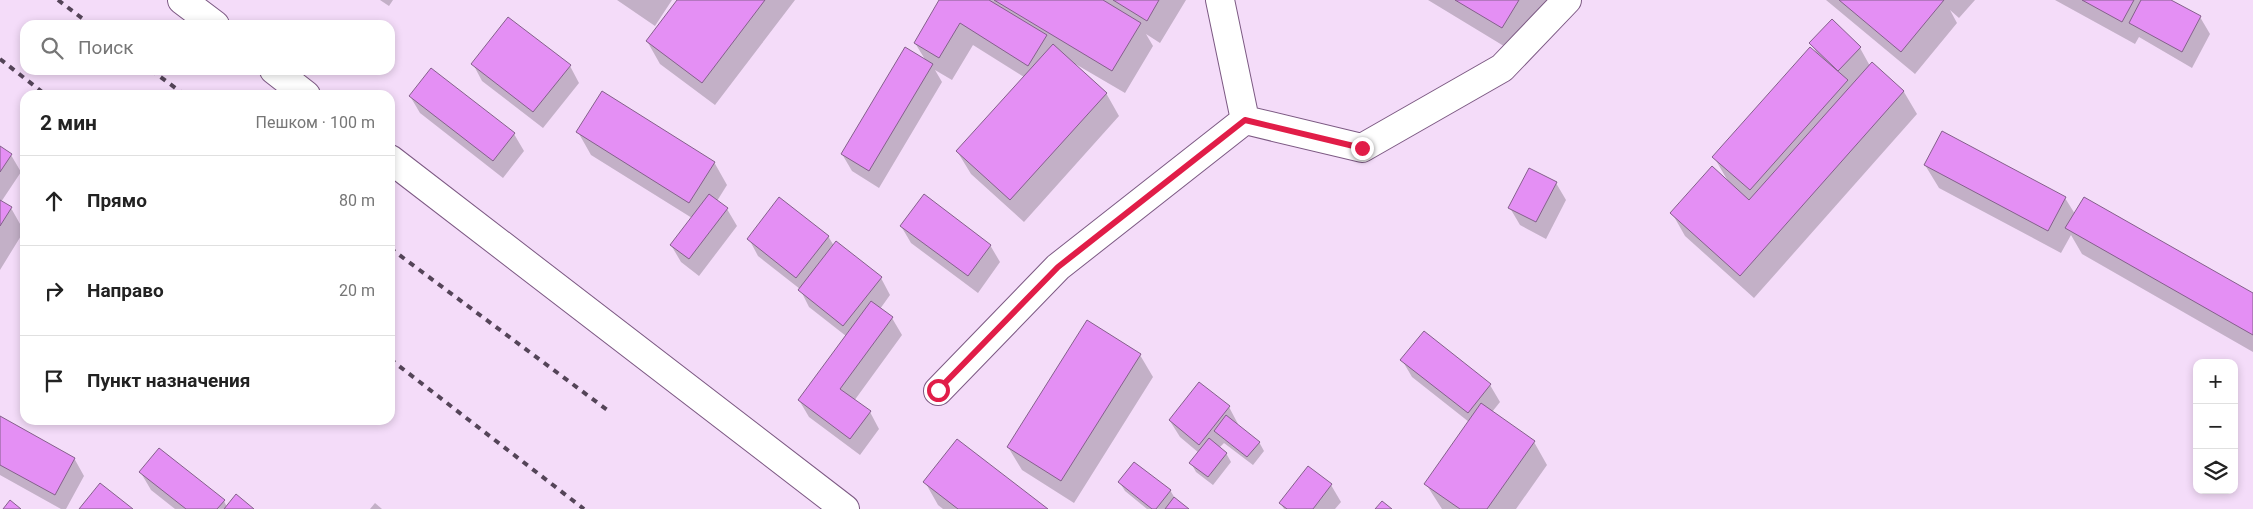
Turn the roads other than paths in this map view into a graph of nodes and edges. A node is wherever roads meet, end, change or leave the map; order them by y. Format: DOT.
graph roads {
  1 [pos="182,0"];
  2 [pos="1220,0"];
  3 [pos="1567,0"];
  4 [pos="208,20"];
  5 [pos="280,75"];
  6 [pos="300,90"];
  7 [pos="1245,120"];
  8 [pos="395,163"];
  9 [pos="938,390"];
  10 [pos="845,509"];
  1 -- 4 [label="street"];
  2 -- 7 [label="street"];
  3 -- 7 [label="street"];
  5 -- 6 [label="street"];
  7 -- 9 [label="street"];
  8 -- 10 [label="street"];
}
